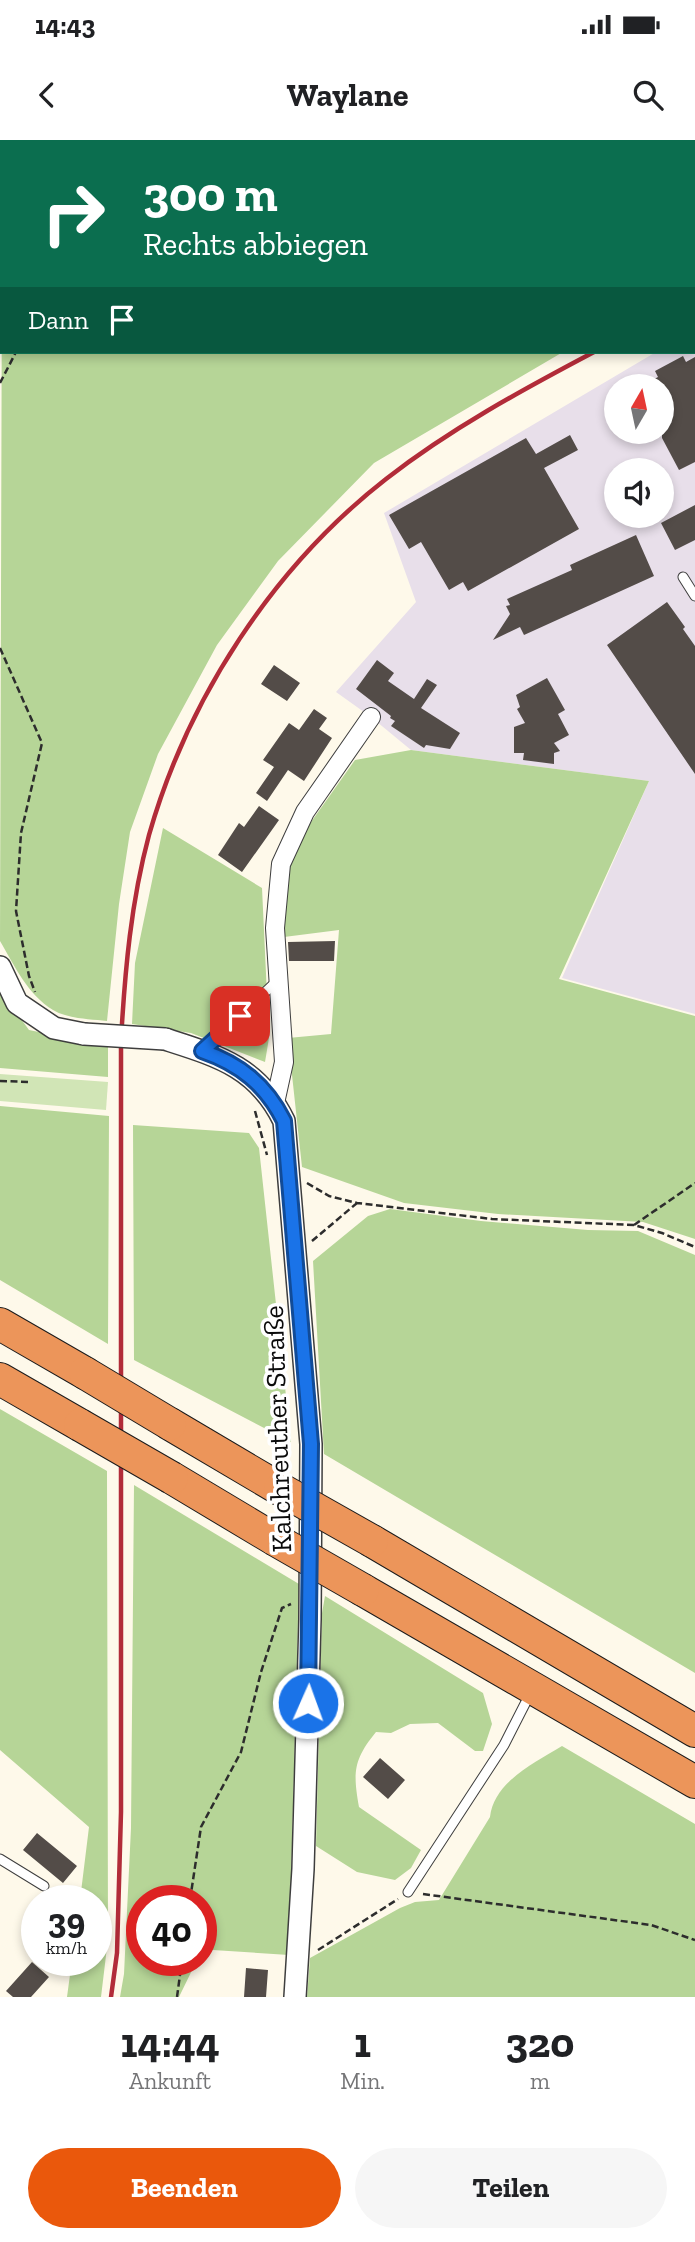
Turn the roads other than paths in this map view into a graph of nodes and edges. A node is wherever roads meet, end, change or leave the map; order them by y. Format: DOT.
graph roads {
  1 [pos="683,577"];
  2 [pos="695,596"];
  3 [pos="371,717"];
  4 [pos="0,967"];
  5 [pos="277,981"];
  6 [pos="202,1051"];
  7 [pos="275,1103"];
  8 [pos="0,1324"];
  9 [pos="0,1378"];
  10 [pos="533,1688"];
  11 [pos="695,1731"];
  12 [pos="695,1782"];
  13 [pos="0,1859"];
  14 [pos="42,1885"];
  15 [pos="408,1892"];
  16 [pos="295,1997"];
  1 -- 2 [label="lane"];
  3 -- 5 [label="street"];
  4 -- 6 [label="street, Kalchreuther Straße, bridge"];
  5 -- 6 [label="lane"];
  5 -- 7 [label="street"];
  6 -- 7 [label="street, Kalchreuther Straße"];
  7 -- 16 [label="street, Kalchreuther Straße"];
  8 -- 11 [label="highway, bridge"];
  9 -- 10 [label="highway, bridge"];
  10 -- 12 [label="highway"];
  10 -- 15 [label="lane"];
  13 -- 14 [label="lane"];
}
